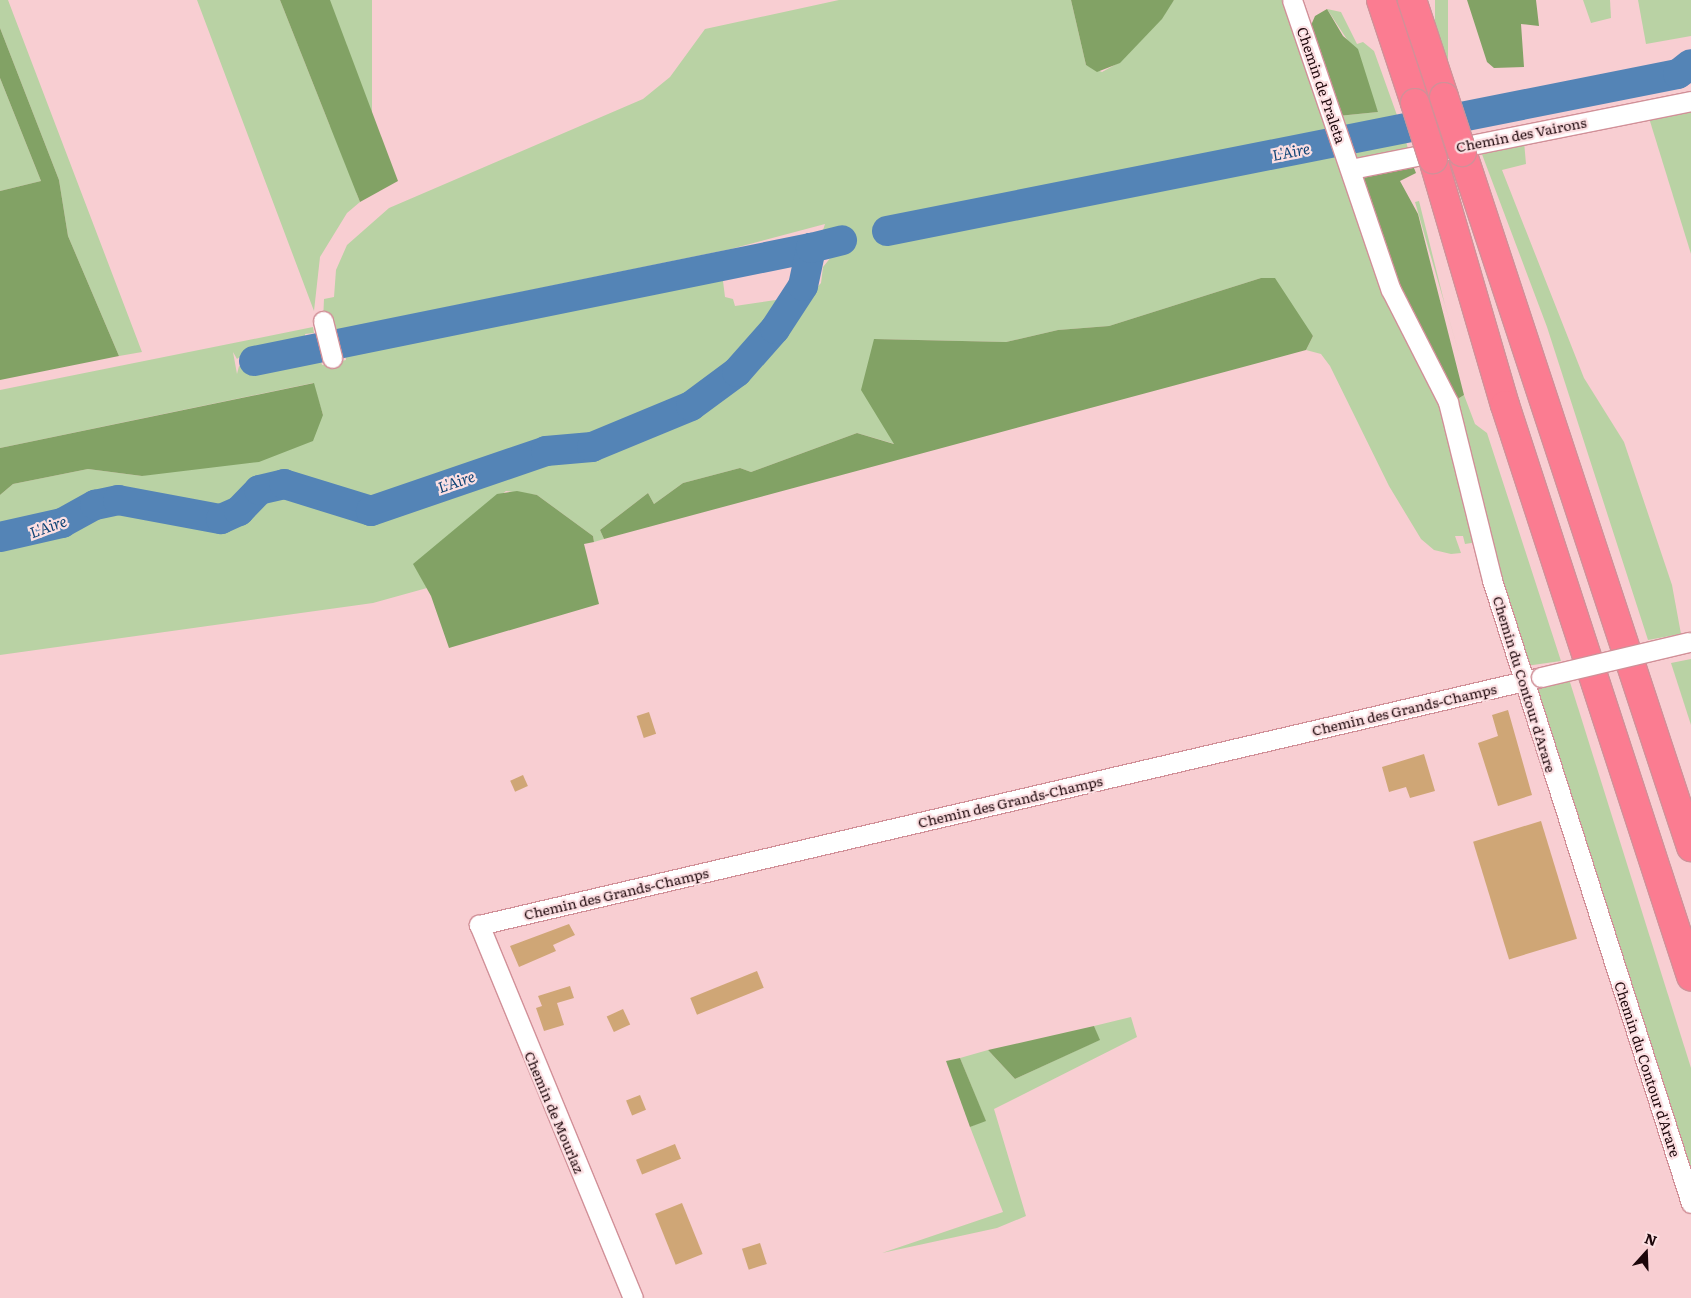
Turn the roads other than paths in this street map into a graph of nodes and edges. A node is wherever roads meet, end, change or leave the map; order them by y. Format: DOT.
graph roads {
  1 [pos="1292,0"];
  2 [pos="1381,0"];
  3 [pos="1412,0"];
  4 [pos="1691,101"];
  5 [pos="1350,166"];
  6 [pos="325,326"];
  7 [pos="332,358"];
  8 [pos="1690,642"];
  9 [pos="1532,679"];
  10 [pos="1691,847"];
  11 [pos="479,925"];
  12 [pos="1691,976"];
  13 [pos="1691,1203"];
  14 [pos="633,1298"];
  1 -- 5 [label="street, Chemin de Praleta"];
  2 -- 12 [label="highway, bridge"];
  3 -- 10 [label="highway, bridge"];
  4 -- 5 [label="street, Chemin des Vairons"];
  5 -- 9 [label="street, Chemin du Contour d'Arare"];
  6 -- 7 [label="street"];
  8 -- 9 [label="street, Chemin des Grands-Champs, bridge"];
  9 -- 11 [label="street, Chemin des Grands-Champs"];
  9 -- 13 [label="street, Chemin du Contour d'Arare"];
  11 -- 14 [label="street, Chemin de Mourlaz"];
}
